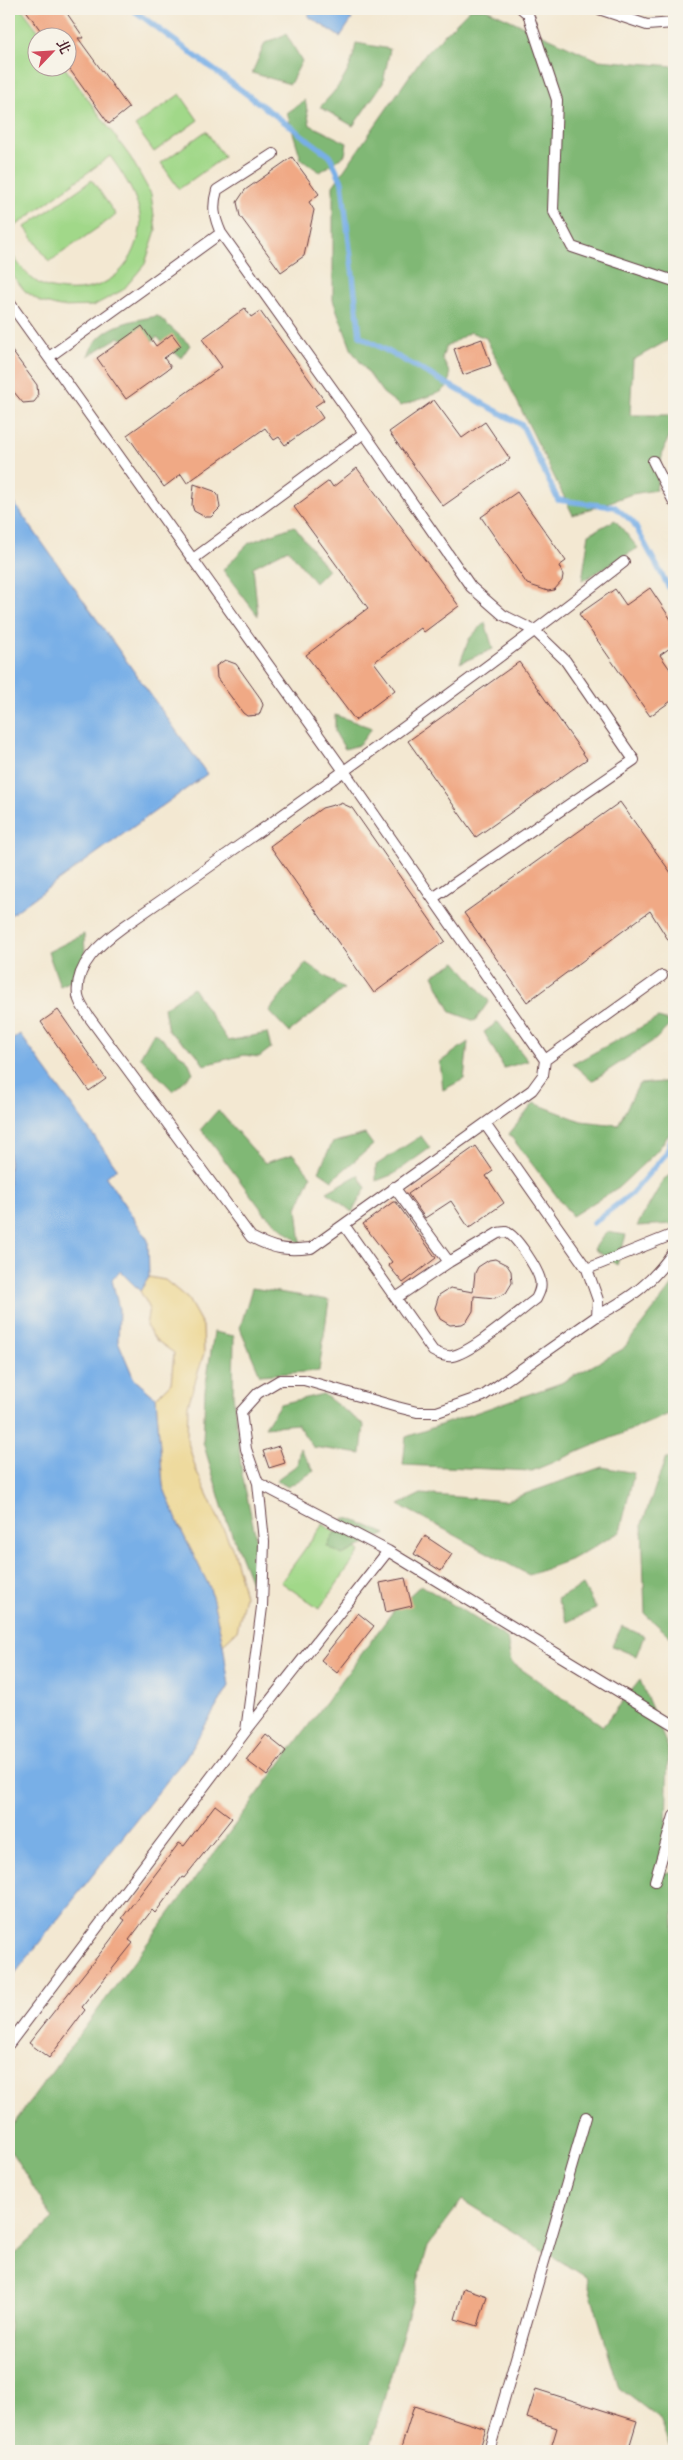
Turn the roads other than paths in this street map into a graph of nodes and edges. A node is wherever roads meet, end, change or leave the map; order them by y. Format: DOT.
graph roads {
  1 [pos="522,9"];
  2 [pos="600,9"];
  3 [pos="674,23"];
  4 [pos="273,154"];
  5 [pos="221,233"];
  6 [pos="674,281"];
  7 [pos="9,302"];
  8 [pos="49,357"];
  9 [pos="364,433"];
  10 [pos="653,461"];
  11 [pos="674,502"];
  12 [pos="194,559"];
  13 [pos="624,562"];
  14 [pos="535,631"];
  15 [pos="344,771"];
  16 [pos="433,898"];
  17 [pos="662,976"];
  18 [pos="545,1060"];
  19 [pos="485,1124"];
  20 [pos="394,1187"];
  21 [pos="344,1225"];
  22 [pos="674,1234"];
  23 [pos="674,1251"];
  24 [pos="449,1262"];
  25 [pos="587,1269"];
  26 [pos="396,1298"];
  27 [pos="597,1316"];
  28 [pos="258,1483"];
  29 [pos="388,1551"];
  30 [pos="674,1725"];
  31 [pos="246,1731"];
  32 [pos="674,1816"];
  33 [pos="655,1881"];
  34 [pos="9,2044"];
  35 [pos="586,2117"];
  36 [pos="489,2451"];
  1 -- 6 [label="lane"];
  2 -- 3 [label="lane"];
  4 -- 5 [label="lane"];
  5 -- 8 [label="lane"];
  5 -- 9 [label="lane"];
  7 -- 8 [label="lane"];
  8 -- 12 [label="lane"];
  9 -- 12 [label="lane"];
  9 -- 14 [label="lane"];
  10 -- 11 [label="lane"];
  12 -- 15 [label="lane"];
  13 -- 14 [label="lane"];
  14 -- 15 [label="lane"];
  14 -- 16 [label="lane"];
  15 -- 16 [label="lane"];
  15 -- 21 [label="lane"];
  16 -- 18 [label="lane"];
  17 -- 18 [label="lane"];
  18 -- 19 [label="lane"];
  19 -- 20 [label="lane"];
  19 -- 25 [label="lane"];
  20 -- 21 [label="lane"];
  20 -- 24 [label="lane"];
  21 -- 26 [label="lane"];
  22 -- 25 [label="lane"];
  23 -- 27 [label="lane"];
  24 -- 26 [label="lane"];
  24 -- 26 [label="lane"];
  25 -- 27 [label="lane"];
  27 -- 28 [label="lane"];
  28 -- 29 [label="lane"];
  28 -- 31 [label="lane"];
  29 -- 30 [label="lane"];
  29 -- 31 [label="lane"];
  31 -- 34 [label="lane"];
  32 -- 33 [label="lane"];
  35 -- 36 [label="lane"];
}
